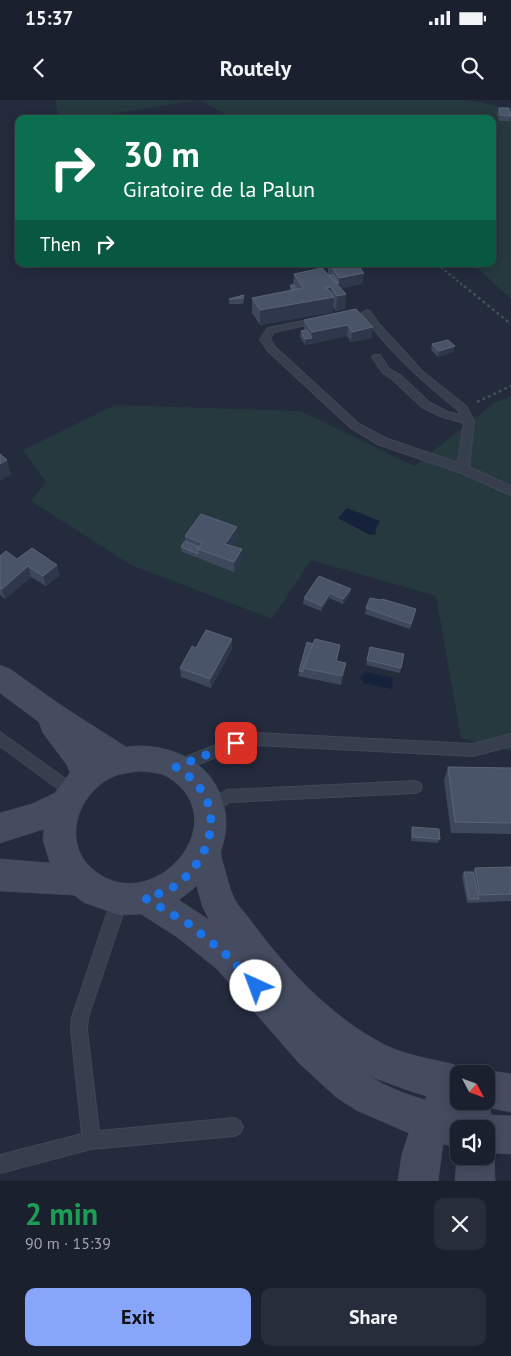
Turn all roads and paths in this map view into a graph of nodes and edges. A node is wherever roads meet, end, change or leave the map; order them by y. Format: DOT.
graph roads {
  1 [pos="441,267"];
  2 [pos="367,312"];
  3 [pos="336,316"];
  4 [pos="511,324"];
  5 [pos="377,357"];
  6 [pos="511,386"];
  7 [pos="462,408"];
  8 [pos="469,421"];
  9 [pos="463,469"];
  10 [pos="511,491"];
  11 [pos="0,677"];
  12 [pos="40,707"];
  13 [pos="0,738"];
  14 [pos="511,740"];
  15 [pos="121,760"];
  16 [pos="176,767"];
  17 [pos="415,788"];
  18 [pos="75,791"];
  19 [pos="210,808"];
  20 [pos="0,828"];
  21 [pos="204,853"];
  22 [pos="0,875"];
  23 [pos="78,880"];
  24 [pos="132,898"];
  25 [pos="450,1082"];
  26 [pos="495,1090"];
  27 [pos="511,1093"];
  28 [pos="450,1097"];
  29 [pos="445,1125"];
  30 [pos="234,1127"];
  31 [pos="495,1134"];
  32 [pos="511,1135"];
  33 [pos="91,1140"];
  34 [pos="0,1164"];
  35 [pos="476,1165"];
  36 [pos="418,1181"];
  37 [pos="476,1181"];
  1 -- 4 [label="path"];
  2 -- 7 [label="lane"];
  3 -- 9 [label="lane"];
  5 -- 8 [label="lane"];
  6 -- 7 [label="path"];
  7 -- 8 [label="lane"];
  8 -- 9 [label="lane"];
  9 -- 10 [label="lane"];
  11 -- 12 [label="main road"];
  12 -- 15 [label="main road"];
  12 -- 18 [label="main road"];
  13 -- 18 [label="lane"];
  14 -- 16 [label="lane"];
  15 -- 16 [label="main road"];
  15 -- 18 [label="main road"];
  16 -- 19 [label="main road"];
  17 -- 19 [label="lane"];
  18 -- 20 [label="main road"];
  18 -- 23 [label="main road"];
  19 -- 21 [label="main road"];
  21 -- 24 [label="main road"];
  21 -- 25 [label="main road"];
  22 -- 23 [label="main road"];
  23 -- 24 [label="main road"];
  24 -- 29 [label="main road"];
  24 -- 33 [label="lane"];
  26 -- 27 [label="main road"];
  28 -- 29 [label="main road"];
  29 -- 36 [label="main road"];
  30 -- 33 [label="lane"];
  31 -- 32 [label="main road"];
  33 -- 34 [label="lane"];
  35 -- 37 [label="main road"];
}
